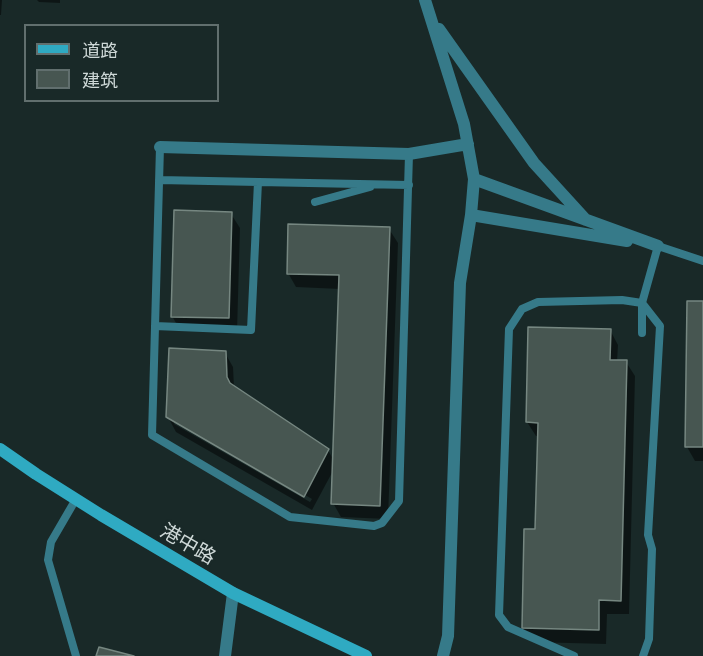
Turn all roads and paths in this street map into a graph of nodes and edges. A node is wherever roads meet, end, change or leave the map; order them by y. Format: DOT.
graph roads {
  1 [pos="425,0"];
  2 [pos="432,20"];
  3 [pos="468,144"];
  4 [pos="160,147"];
  5 [pos="409,154"];
  6 [pos="474,179"];
  7 [pos="159,180"];
  8 [pos="258,182"];
  9 [pos="379,185"];
  10 [pos="409,185"];
  11 [pos="315,202"];
  12 [pos="471,215"];
  13 [pos="586,220"];
  14 [pos="658,246"];
  15 [pos="703,261"];
  16 [pos="642,303"];
  17 [pos="155,326"];
  18 [pos="642,333"];
  19 [pos="0,449"];
  20 [pos="76,499"];
  21 [pos="233,593"];
  22 [pos="76,656"];
  23 [pos="225,656"];
  24 [pos="366,656"];
  25 [pos="443,656"];
  26 [pos="574,656"];
  27 [pos="643,656"];
  1 -- 2 [label="street"];
  2 -- 3 [label="street"];
  2 -- 13 [label="street"];
  3 -- 5 [label="street"];
  3 -- 6 [label="street"];
  4 -- 5 [label="street"];
  4 -- 7 [label="lane"];
  5 -- 10 [label="lane"];
  6 -- 12 [label="street"];
  6 -- 13 [label="street"];
  7 -- 8 [label="lane"];
  7 -- 17 [label="lane"];
  8 -- 9 [label="lane"];
  8 -- 17 [label="lane"];
  9 -- 10 [label="lane"];
  9 -- 11 [label="lane"];
  10 -- 17 [label="lane"];
  12 -- 14 [label="street"];
  12 -- 25 [label="street"];
  13 -- 14 [label="street"];
  14 -- 15 [label="lane"];
  14 -- 16 [label="lane"];
  16 -- 18 [label="lane"];
  16 -- 26 [label="lane"];
  16 -- 27 [label="lane"];
  19 -- 20 [label="street, 港中路"];
  20 -- 21 [label="street, 港中路"];
  20 -- 22 [label="lane"];
  21 -- 23 [label="street"];
  21 -- 24 [label="street, 港中路"];
}
